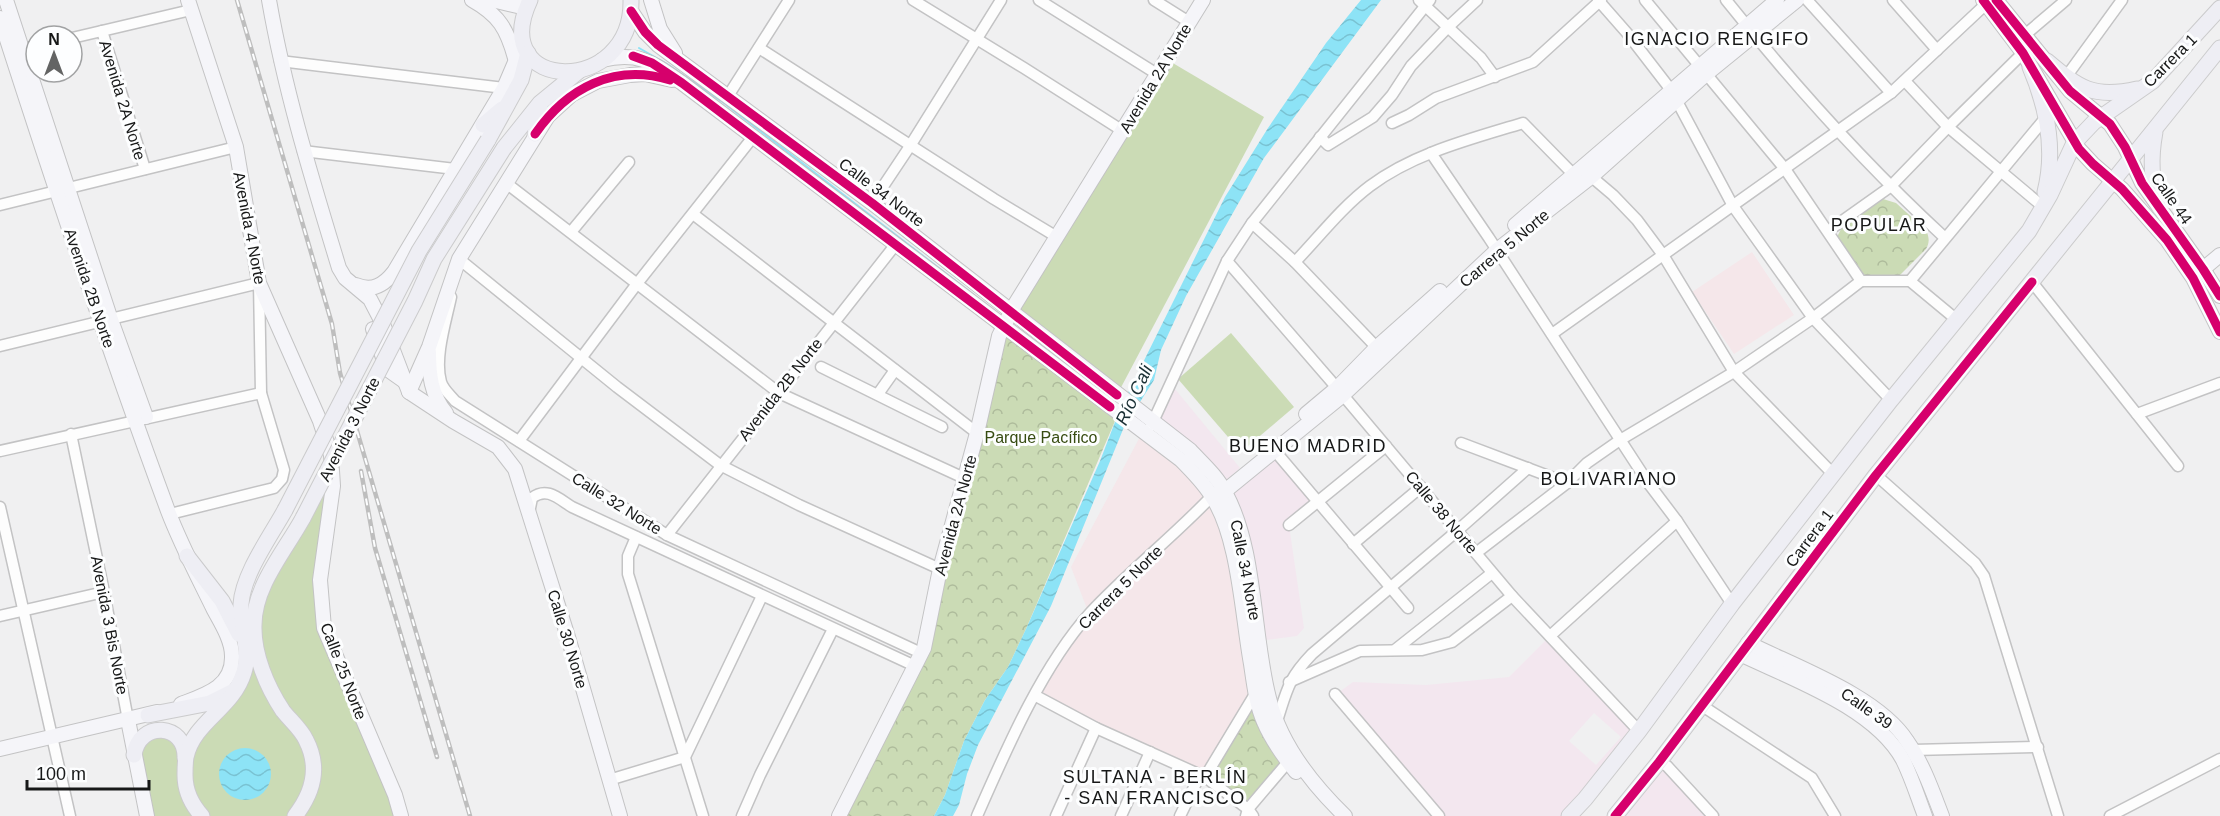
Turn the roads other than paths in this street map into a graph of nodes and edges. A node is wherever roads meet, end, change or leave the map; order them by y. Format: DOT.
graph roads {
  1 [pos="6,0"];
  2 [pos="269,0"];
  3 [pos="472,0"];
  4 [pos="492,0"];
  5 [pos="651,0"];
  6 [pos="789,0"];
  7 [pos="913,0"];
  8 [pos="1000,0"];
  9 [pos="1038,0"];
  10 [pos="1154,0"];
  11 [pos="1192,0"];
  12 [pos="1203,0"];
  13 [pos="1477,0"];
  14 [pos="1600,0"];
  15 [pos="1645,0"];
  16 [pos="1726,0"];
  17 [pos="1777,0"];
  18 [pos="1797,0"];
  19 [pos="1807,0"];
  20 [pos="1893,0"];
  21 [pos="2066,0"];
  22 [pos="2122,0"];
  23 [pos="1988,1"];
  24 [pos="1425,2"];
  25 [pos="528,4"];
  26 [pos="190,5"];
  27 [pos="631,6"];
  28 [pos="2220,8"];
  29 [pos="0,18"];
  30 [pos="1185,19"];
  31 [pos="1448,27"];
  32 [pos="1750,30"];
  33 [pos="102,31"];
  34 [pos="2026,34"];
  35 [pos="84,35"];
  36 [pos="976,40"];
  37 [pos="759,48"];
  38 [pos="2220,48"];
  39 [pos="1937,50"];
  40 [pos="18,51"];
  41 [pos="2023,53"];
  42 [pos="522,57"];
  43 [pos="602,60"];
  44 [pos="280,61"];
  45 [pos="2047,61"];
  46 [pos="684,64"];
  47 [pos="2030,67"];
  48 [pos="579,70"];
  49 [pos="1154,71"];
  50 [pos="1702,71"];
  51 [pos="1495,77"];
  52 [pos="2066,77"];
  53 [pos="1905,81"];
  54 [pos="2153,81"];
  55 [pos="682,83"];
  56 [pos="1891,93"];
  57 [pos="506,96"];
  58 [pos="728,96"];
  59 [pos="1674,96"];
  60 [pos="540,103"];
  61 [pos="2102,116"];
  62 [pos="2047,117"];
  63 [pos="1392,123"];
  64 [pos="483,125"];
  65 [pos="1948,127"];
  66 [pos="1119,129"];
  67 [pos="2156,129"];
  68 [pos="1838,131"];
  69 [pos="535,134"];
  70 [pos="753,137"];
  71 [pos="1320,137"];
  72 [pos="2074,142"];
  73 [pos="910,146"];
  74 [pos="236,147"];
  75 [pos="303,151"];
  76 [pos="1431,153"];
  77 [pos="629,162"];
  78 [pos="2130,162"];
  79 [pos="145,169"];
  80 [pos="455,169"];
  81 [pos="1785,169"];
  82 [pos="2000,171"];
  83 [pos="1582,173"];
  84 [pos="2113,181"];
  85 [pos="506,183"];
  86 [pos="1890,187"];
  87 [pos="62,190"];
  88 [pos="872,203"];
  89 [pos="0,205"];
  90 [pos="2041,205"];
  91 [pos="1733,206"];
  92 [pos="2160,208"];
  93 [pos="693,214"];
  94 [pos="2036,221"];
  95 [pos="1252,223"];
  96 [pos="1828,231"];
  97 [pos="571,232"];
  98 [pos="1054,234"];
  99 [pos="1944,237"];
  100 [pos="896,244"];
  101 [pos="1495,247"];
  102 [pos="1664,255"];
  103 [pos="2220,255"];
  104 [pos="459,259"];
  105 [pos="1227,261"];
  106 [pos="1295,262"];
  107 [pos="2203,269"];
  108 [pos="2215,277"];
  109 [pos="1861,281"];
  110 [pos="1910,281"];
  111 [pos="2031,282"];
  112 [pos="259,283"];
  113 [pos="352,284"];
  114 [pos="636,285"];
  115 [pos="2220,296"];
  116 [pos="1009,308"];
  117 [pos="1813,318"];
  118 [pos="1957,320"];
  119 [pos="106,321"];
  120 [pos="833,322"];
  121 [pos="1000,325"];
  122 [pos="2220,332"];
  123 [pos="1552,334"];
  124 [pos="0,346"];
  125 [pos="429,347"];
  126 [pos="1381,351"];
  127 [pos="583,358"];
  128 [pos="821,367"];
  129 [pos="895,370"];
  130 [pos="1734,372"];
  131 [pos="2220,383"];
  132 [pos="407,387"];
  133 [pos="1340,391"];
  134 [pos="261,393"];
  135 [pos="779,393"];
  136 [pos="878,394"];
  137 [pos="1891,400"];
  138 [pos="1114,402"];
  139 [pos="2137,414"];
  140 [pos="141,418"];
  141 [pos="453,421"];
  142 [pos="1146,426"];
  143 [pos="942,427"];
  144 [pos="973,430"];
  145 [pos="71,434"];
  146 [pos="1620,440"];
  147 [pos="519,441"];
  148 [pos="1461,443"];
  149 [pos="1386,446"];
  150 [pos="329,450"];
  151 [pos="0,451"];
  152 [pos="1275,451"];
  153 [pos="720,465"];
  154 [pos="2178,466"];
  155 [pos="1528,468"];
  156 [pos="1834,475"];
  157 [pos="1876,475"];
  158 [pos="960,477"];
  159 [pos="1567,483"];
  160 [pos="1421,488"];
  161 [pos="1219,491"];
  162 [pos="1317,501"];
  163 [pos="0,507"];
  164 [pos="529,513"];
  165 [pos="170,514"];
  166 [pos="1677,521"];
  167 [pos="1289,525"];
  168 [pos="1457,531"];
  169 [pos="667,535"];
  170 [pos="636,537"];
  171 [pos="1353,544"];
  172 [pos="1476,554"];
  173 [pos="187,556"];
  174 [pos="937,568"];
  175 [pos="1492,573"];
  176 [pos="1389,586"];
  177 [pos="104,592"];
  178 [pos="762,596"];
  179 [pos="1512,596"];
  180 [pos="1731,604"];
  181 [pos="1408,608"];
  182 [pos="23,611"];
  183 [pos="0,616"];
  184 [pos="832,629"];
  185 [pos="1550,636"];
  186 [pos="244,648"];
  187 [pos="1744,648"];
  188 [pos="1396,649"];
  189 [pos="915,658"];
  190 [pos="1256,664"];
  191 [pos="1289,682"];
  192 [pos="238,690"];
  193 [pos="1255,694"];
  194 [pos="1335,694"];
  195 [pos="1036,696"];
  196 [pos="1845,698"];
  197 [pos="1701,705"];
  198 [pos="148,715"];
  199 [pos="128,720"];
  200 [pos="1277,722"];
  201 [pos="1096,728"];
  202 [pos="1639,731"];
  203 [pos="52,737"];
  204 [pos="2038,747"];
  205 [pos="0,749"];
  206 [pos="1912,750"];
  207 [pos="1150,752"];
  208 [pos="134,755"];
  209 [pos="685,757"];
  210 [pos="185,758"];
  211 [pos="2220,759"];
  212 [pos="1288,762"];
  213 [pos="1659,762"];
  214 [pos="1202,776"];
  215 [pos="609,780"];
  216 [pos="1249,814"];
  217 [pos="70,816"];
  218 [pos="147,816"];
  219 [pos="202,816"];
  220 [pos="295,816"];
  221 [pos="401,816"];
  222 [pos="620,816"];
  223 [pos="703,816"];
  224 [pos="742,816"];
  225 [pos="830,816"];
  226 [pos="839,816"];
  227 [pos="977,816"];
  228 [pos="1056,816"];
  229 [pos="1121,816"];
  230 [pos="1180,816"];
  231 [pos="1332,816"];
  232 [pos="1345,816"];
  233 [pos="1439,816"];
  234 [pos="1569,816"];
  235 [pos="1615,816"];
  236 [pos="1713,816"];
  237 [pos="1835,816"];
  238 [pos="1925,816"];
  239 [pos="1942,816"];
  240 [pos="2058,816"];
  241 [pos="2110,816"];
  1 -- 40 [label="main road, Avenida 2B Norte"];
  2 -- 44 [label="main road"];
  3 -- 42 [label="main road"];
  4 -- 25 [label="main road"];
  5 -- 46 [label="main road"];
  6 -- 37 [label="street"];
  7 -- 36 [label="street"];
  8 -- 36 [label="street"];
  9 -- 49 [label="street"];
  10 -- 30 [label="street"];
  11 -- 30 [label="main road, Avenida 2A Norte"];
  12 -- 30 [label="main road, Avenida 2A Norte"];
  13 -- 31 [label="street"];
  14 -- 51 [label="street"];
  14 -- 59 [label="street"];
  15 -- 50 [label="street"];
  16 -- 32 [label="street"];
  17 -- 32 [label="main road, Carrera 5 Norte"];
  18 -- 32 [label="main road, Carrera 5 Norte"];
  19 -- 56 [label="street"];
  20 -- 39 [label="street"];
  21 -- 34 [label="street"];
  22 -- 52 [label="street"];
  23 -- 34 [label="main road, Calle 44"];
  23 -- 39 [label="street"];
  23 -- 41 [label="main road, Calle 44"];
  24 -- 31 [label="street"];
  24 -- 71 [label="street"];
  25 -- 42 [label="main road"];
  26 -- 33 [label="street"];
  26 -- 74 [label="main road, Avenida 4 Norte"];
  27 -- 43 [label="main road"];
  27 -- 46 [label="main road, Calle 34 Norte"];
  28 -- 54 [label="main road, Carrera 1"];
  29 -- 40 [label="main road, Avenida 2B Norte"];
  30 -- 49 [label="main road, Avenida 2A Norte"];
  31 -- 51 [label="street"];
  31 -- 71 [label="street"];
  32 -- 50 [label="main road, Carrera 5 Norte"];
  32 -- 68 [label="street"];
  33 -- 35 [label="street"];
  33 -- 79 [label="street, Avenida 2A Norte"];
  34 -- 45 [label="main road, Calle 44"];
  36 -- 66 [label="street"];
  36 -- 73 [label="street"];
  37 -- 58 [label="street"];
  37 -- 73 [label="street"];
  38 -- 67 [label="main road, Carrera 1"];
  39 -- 53 [label="street"];
  40 -- 87 [label="main road, Avenida 2B Norte"];
  41 -- 47 [label="main road, Calle 44"];
  41 -- 65 [label="street"];
  42 -- 48 [label="main road"];
  42 -- 57 [label="main road, Avenida 3 Norte"];
  43 -- 48 [label="main road"];
  43 -- 55 [label="main road, Calle 34 Norte"];
  44 -- 57 [label="street"];
  44 -- 75 [label="main road"];
  45 -- 52 [label="main road"];
  45 -- 61 [label="main road, Calle 44"];
  46 -- 58 [label="main road, Calle 34 Norte"];
  47 -- 62 [label="main road"];
  47 -- 72 [label="main road, Calle 44"];
  48 -- 60 [label="main road, Avenida 3 Norte"];
  49 -- 66 [label="main road, Avenida 2A Norte"];
  50 -- 59 [label="main road, Carrera 5 Norte"];
  50 -- 81 [label="street"];
  51 -- 63 [label="street"];
  52 -- 54 [label="main road"];
  53 -- 56 [label="street"];
  53 -- 65 [label="street"];
  54 -- 61 [label="main road, Carrera 1"];
  55 -- 69 [label="main road"];
  55 -- 70 [label="main road, Calle 34 Norte"];
  56 -- 68 [label="street"];
  57 -- 64 [label="main road"];
  57 -- 186 [label="main road, Avenida 3 Norte, bridge"];
  58 -- 88 [label="main road, Calle 34 Norte"];
  59 -- 83 [label="main road, Carrera 5 Norte"];
  59 -- 91 [label="street"];
  60 -- 69 [label="main road"];
  60 -- 220 [label="main road, Avenida 3 Norte, bridge"];
  61 -- 72 [label="main road, Carrera 1"];
  61 -- 78 [label="main road, Calle 44"];
  62 -- 82 [label="street"];
  62 -- 90 [label="main road"];
  64 -- 80 [label="main road"];
  65 -- 82 [label="street"];
  65 -- 86 [label="street"];
  66 -- 98 [label="main road, Avenida 2A Norte"];
  67 -- 78 [label="main road, Carrera 1"];
  67 -- 92 [label="main road"];
  68 -- 81 [label="street"];
  68 -- 86 [label="street"];
  69 -- 85 [label="main road"];
  70 -- 93 [label="street"];
  70 -- 100 [label="main road, Calle 34 Norte"];
  71 -- 95 [label="street"];
  72 -- 84 [label="main road, Calle 44"];
  72 -- 94 [label="main road, Carrera 1"];
  73 -- 88 [label="street"];
  73 -- 98 [label="street"];
  74 -- 79 [label="street"];
  74 -- 112 [label="main road, Avenida 4 Norte"];
  75 -- 80 [label="street"];
  75 -- 113 [label="main road"];
  76 -- 83 [label="street"];
  76 -- 101 [label="street"];
  76 -- 106 [label="street"];
  77 -- 97 [label="street"];
  78 -- 84 [label="main road, Carrera 1"];
  78 -- 92 [label="main road, Calle 44"];
  79 -- 87 [label="street"];
  80 -- 113 [label="main road"];
  81 -- 91 [label="street"];
  81 -- 96 [label="street"];
  82 -- 90 [label="street"];
  82 -- 99 [label="street"];
  83 -- 101 [label="main road, Carrera 5 Norte"];
  83 -- 102 [label="street"];
  84 -- 111 [label="main road, Carrera 1"];
  84 -- 122 [label="main road, Calle 44"];
  85 -- 97 [label="street"];
  85 -- 104 [label="main road"];
  86 -- 96 [label="street"];
  86 -- 99 [label="street"];
  87 -- 89 [label="street"];
  87 -- 119 [label="main road, Avenida 2B Norte"];
  88 -- 116 [label="main road, Calle 34 Norte"];
  90 -- 94 [label="main road"];
  91 -- 102 [label="street"];
  91 -- 117 [label="street"];
  92 -- 107 [label="main road, Calle 44"];
  93 -- 114 [label="street"];
  93 -- 120 [label="street"];
  94 -- 118 [label="main road, Carrera 1"];
  95 -- 105 [label="street"];
  95 -- 106 [label="street"];
  96 -- 109 [label="street"];
  97 -- 114 [label="street"];
  98 -- 116 [label="main road, Avenida 2A Norte"];
  99 -- 110 [label="street"];
  100 -- 120 [label="street, Avenida 2B Norte"];
  100 -- 121 [label="main road, Calle 34 Norte"];
  101 -- 123 [label="street"];
  101 -- 126 [label="main road, Carrera 5 Norte"];
  102 -- 123 [label="street"];
  102 -- 130 [label="street"];
  103 -- 107 [label="main road"];
  104 -- 125 [label="main road"];
  104 -- 127 [label="street"];
  104 -- 147 [label="street, Calle 32 Norte"];
  105 -- 133 [label="street, Calle 38 Norte"];
  105 -- 142 [label="street"];
  106 -- 126 [label="street"];
  107 -- 108 [label="main road, Calle 44"];
  108 -- 115 [label="main road, Calle 44"];
  109 -- 110 [label="street"];
  109 -- 117 [label="street"];
  110 -- 118 [label="street"];
  111 -- 139 [label="street"];
  111 -- 157 [label="main road, Carrera 1"];
  112 -- 119 [label="street"];
  112 -- 134 [label="street"];
  112 -- 150 [label="main road, Avenida 4 Norte"];
  113 -- 132 [label="main road"];
  114 -- 127 [label="street"];
  114 -- 135 [label="street"];
  116 -- 121 [label="main road, Avenida 2A Norte"];
  116 -- 138 [label="main road, Calle 34 Norte"];
  117 -- 130 [label="street"];
  117 -- 137 [label="street"];
  118 -- 137 [label="main road, Carrera 1"];
  119 -- 124 [label="street"];
  119 -- 140 [label="main road, Avenida 2B Norte"];
  120 -- 129 [label="street"];
  120 -- 135 [label="street, Avenida 2B Norte"];
  121 -- 138 [label="main road, Calle 34 Norte"];
  121 -- 144 [label="main road, Avenida 2A Norte"];
  123 -- 146 [label="street"];
  125 -- 132 [label="main road"];
  125 -- 141 [label="main road"];
  126 -- 133 [label="main road, Carrera 5 Norte"];
  127 -- 147 [label="street"];
  127 -- 153 [label="street"];
  128 -- 136 [label="street"];
  129 -- 136 [label="street"];
  129 -- 144 [label="street"];
  130 -- 146 [label="street"];
  130 -- 156 [label="street"];
  131 -- 139 [label="street"];
  132 -- 141 [label="main road"];
  133 -- 149 [label="street, Calle 38 Norte"];
  133 -- 152 [label="main road, Carrera 5 Norte"];
  133 -- 161 [label="main road, Carrera 5 Norte"];
  134 -- 140 [label="street"];
  134 -- 165 [label="street"];
  135 -- 153 [label="street, Avenida 2B Norte"];
  135 -- 158 [label="street"];
  136 -- 143 [label="street"];
  137 -- 156 [label="main road, Carrera 1"];
  138 -- 142 [label="main road, Calle 34 Norte"];
  139 -- 154 [label="street"];
  140 -- 145 [label="street"];
  140 -- 165 [label="main road, Avenida 2B Norte"];
  141 -- 164 [label="main road, Calle 30 Norte"];
  142 -- 161 [label="main road, Calle 34 Norte"];
  144 -- 158 [label="main road, Avenida 2A Norte"];
  145 -- 151 [label="street"];
  145 -- 177 [label="street, Avenida 3 Bis Norte"];
  146 -- 159 [label="street"];
  146 -- 166 [label="street"];
  147 -- 169 [label="street, Calle 32 Norte"];
  148 -- 155 [label="street"];
  149 -- 160 [label="street, Calle 38 Norte"];
  149 -- 162 [label="street"];
  150 -- 221 [label="main road, Calle 25 Norte"];
  152 -- 161 [label="main road, Carrera 5 Norte"];
  152 -- 162 [label="street"];
  153 -- 169 [label="street, Avenida 2B Norte"];
  153 -- 174 [label="street"];
  155 -- 159 [label="street"];
  155 -- 168 [label="street"];
  156 -- 180 [label="main road, Carrera 1"];
  157 -- 187 [label="main road, Carrera 1"];
  157 -- 204 [label="street"];
  158 -- 174 [label="main road, Avenida 2A Norte"];
  159 -- 172 [label="street"];
  160 -- 168 [label="street, Calle 38 Norte"];
  160 -- 171 [label="street"];
  161 -- 190 [label="main road, Calle 34 Norte"];
  161 -- 195 [label="street, Carrera 5 Norte"];
  162 -- 167 [label="street"];
  162 -- 171 [label="street"];
  163 -- 182 [label="street"];
  164 -- 170 [label="street, Calle 32 Norte"];
  164 -- 215 [label="main road, Calle 30 Norte"];
  165 -- 173 [label="main road, Avenida 2B Norte"];
  166 -- 180 [label="street"];
  166 -- 185 [label="street"];
  168 -- 172 [label="street, Calle 38 Norte"];
  168 -- 176 [label="street"];
  169 -- 189 [label="street, Calle 32 Norte"];
  170 -- 178 [label="street, Calle 32 Norte"];
  170 -- 209 [label="street"];
  171 -- 176 [label="street"];
  172 -- 175 [label="street, Calle 38 Norte"];
  173 -- 186 [label="main road"];
  173 -- 198 [label="main road, Avenida 2B Norte"];
  174 -- 189 [label="main road, Avenida 2A Norte"];
  175 -- 179 [label="street, Calle 38 Norte"];
  175 -- 188 [label="street"];
  176 -- 181 [label="street"];
  176 -- 191 [label="street"];
  177 -- 182 [label="street"];
  177 -- 199 [label="street, Avenida 3 Bis Norte"];
  178 -- 184 [label="street, Calle 32 Norte"];
  178 -- 209 [label="street"];
  179 -- 185 [label="street, Calle 38 Norte"];
  179 -- 188 [label="street"];
  180 -- 202 [label="main road, Carrera 1"];
  182 -- 183 [label="street"];
  182 -- 203 [label="street"];
  184 -- 189 [label="street, Calle 32 Norte"];
  184 -- 224 [label="street"];
  185 -- 202 [label="street, Calle 38 Norte"];
  186 -- 192 [label="main road, Avenida 3 Norte"];
  187 -- 196 [label="main road, Calle 39"];
  187 -- 197 [label="main road, Carrera 1"];
  188 -- 191 [label="street"];
  189 -- 225 [label="main road, Avenida 2A Norte"];
  189 -- 226 [label="main road, Avenida 2A Norte"];
  190 -- 193 [label="main road, Calle 34 Norte"];
  190 -- 200 [label="main road, Calle 34 Norte"];
  191 -- 200 [label="street"];
  192 -- 198 [label="main road"];
  192 -- 210 [label="main road, Avenida 3 Norte"];
  193 -- 212 [label="main road, Calle 34 Norte"];
  193 -- 214 [label="street"];
  194 -- 233 [label="street"];
  195 -- 201 [label="street"];
  195 -- 227 [label="street, Carrera 5 Norte"];
  196 -- 206 [label="main road, Calle 39"];
  196 -- 238 [label="main road, Calle 39"];
  197 -- 213 [label="main road, Carrera 1"];
  197 -- 237 [label="street"];
  198 -- 199 [label="main road, Avenida 2B Norte"];
  199 -- 203 [label="main road, Avenida 2B Norte"];
  199 -- 208 [label="main road, Avenida 3 Bis Norte"];
  200 -- 232 [label="main road, Calle 34 Norte"];
  201 -- 207 [label="street"];
  201 -- 228 [label="street"];
  202 -- 234 [label="main road, Carrera 1"];
  203 -- 205 [label="main road, Avenida 2B Norte"];
  203 -- 217 [label="street"];
  204 -- 206 [label="street"];
  204 -- 240 [label="street"];
  206 -- 239 [label="main road, Calle 39"];
  207 -- 214 [label="street"];
  207 -- 229 [label="street"];
  208 -- 210 [label="main road"];
  208 -- 218 [label="main road, Avenida 3 Bis Norte"];
  209 -- 215 [label="street"];
  209 -- 223 [label="street"];
  210 -- 219 [label="main road, Avenida 3 Norte"];
  211 -- 241 [label="street"];
  212 -- 216 [label="street"];
  212 -- 231 [label="main road, Calle 34 Norte"];
  213 -- 235 [label="main road, Carrera 1"];
  213 -- 236 [label="street"];
  214 -- 216 [label="street"];
  214 -- 230 [label="street"];
  215 -- 222 [label="main road, Calle 30 Norte"];
}
